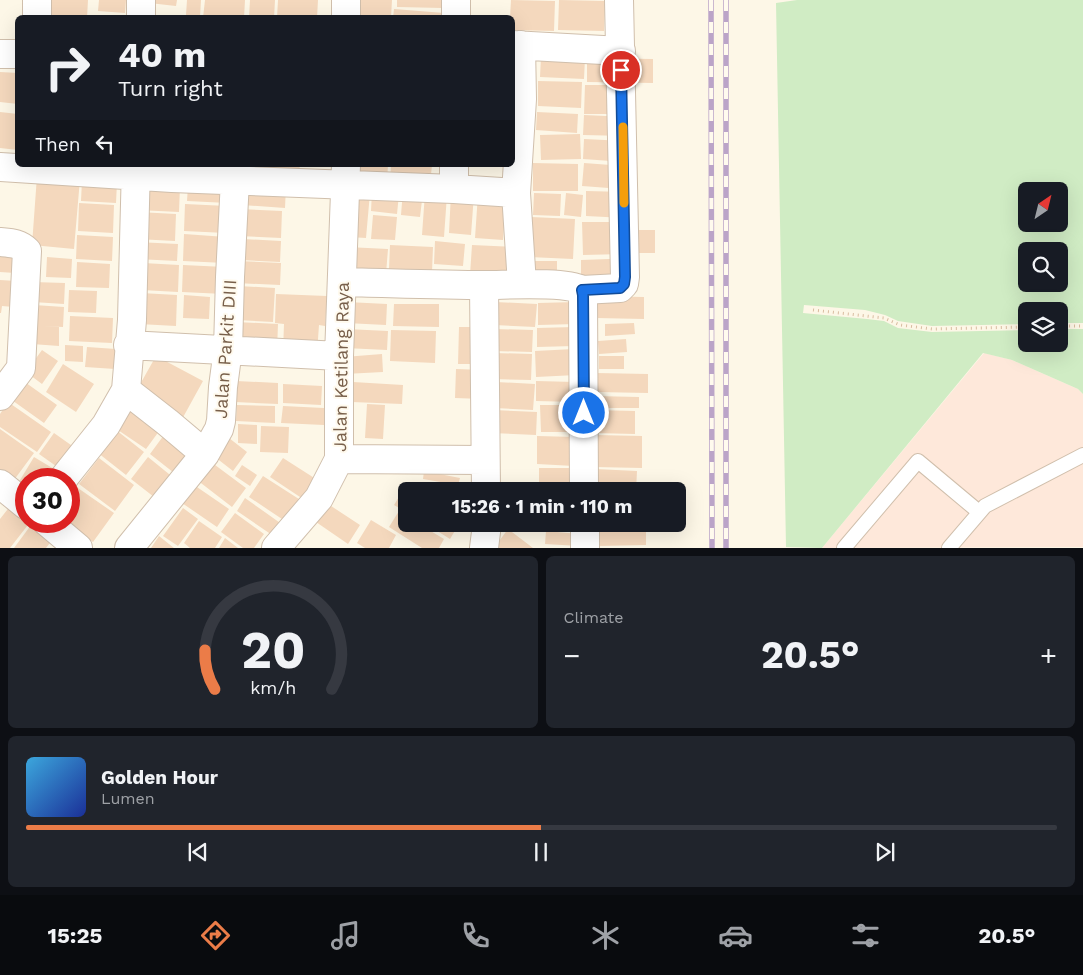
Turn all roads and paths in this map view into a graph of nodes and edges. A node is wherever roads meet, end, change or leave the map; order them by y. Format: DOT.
graph roads {
  1 [pos="38,0"];
  2 [pos="141,0"];
  3 [pos="346,0"];
  4 [pos="456,0"];
  5 [pos="619,0"];
  6 [pos="37,15"];
  7 [pos="141,15"];
  8 [pos="346,15"];
  9 [pos="456,15"];
  10 [pos="517,45"];
  11 [pos="621,51"];
  12 [pos="0,54"];
  13 [pos="15,54"];
  14 [pos="0,167"];
  15 [pos="136,171"];
  16 [pos="346,175"];
  17 [pos="454,177"];
  18 [pos="235,180"];
  19 [pos="516,192"];
  20 [pos="0,242"];
  21 [pos="342,282"];
  22 [pos="522,284"];
  23 [pos="484,285"];
  24 [pos="582,290"];
  25 [pos="813,310"];
  26 [pos="1068,326"];
  27 [pos="1083,326"];
  28 [pos="1018,327"];
  29 [pos="128,345"];
  30 [pos="228,349"];
  31 [pos="339,356"];
  32 [pos="126,390"];
  33 [pos="0,396"];
  34 [pos="205,454"];
  35 [pos="1083,455"];
  36 [pos="340,459"];
  37 [pos="484,460"];
  38 [pos="72,468"];
  39 [pos="485,482"];
  40 [pos="584,482"];
  41 [pos="0,484"];
  42 [pos="15,496"];
  43 [pos="979,512"];
  44 [pos="486,532"];
  45 [pos="584,532"];
  46 [pos="60,533"];
  47 [pos="78,548"];
  48 [pos="129,548"];
  49 [pos="276,548"];
  50 [pos="484,548"];
  51 [pos="585,548"];
  52 [pos="844,548"];
  53 [pos="949,548"];
  1 -- 6 [label="street"];
  2 -- 7 [label="street"];
  3 -- 8 [label="street"];
  4 -- 9 [label="street"];
  5 -- 11 [label="street"];
  10 -- 11 [label="street"];
  10 -- 19 [label="street"];
  11 -- 24 [label="street"];
  12 -- 13 [label="street"];
  14 -- 15 [label="street"];
  15 -- 18 [label="street"];
  15 -- 29 [label="street"];
  16 -- 17 [label="street"];
  16 -- 18 [label="street"];
  16 -- 21 [label="street, Jalan Ketilang Raya"];
  17 -- 19 [label="street"];
  18 -- 30 [label="street, Jalan Parkit DIII"];
  19 -- 22 [label="street"];
  20 -- 33 [label="street"];
  21 -- 23 [label="street"];
  21 -- 31 [label="street, Jalan Ketilang Raya"];
  22 -- 23 [label="street"];
  22 -- 24 [label="street"];
  23 -- 37 [label="street"];
  24 -- 40 [label="street"];
  25 -- 28 [label="path"];
  26 -- 27 [label="path"];
  29 -- 30 [label="street"];
  29 -- 32 [label="street"];
  30 -- 31 [label="street"];
  30 -- 34 [label="street, Jalan Parkit DIII"];
  31 -- 36 [label="street, Jalan Ketilang Raya"];
  32 -- 34 [label="street"];
  32 -- 38 [label="street"];
  34 -- 48 [label="street, Jalan Parkit DIII"];
  35 -- 43 [label="lane"];
  36 -- 37 [label="street"];
  36 -- 49 [label="street, Jalan Ketilang Raya"];
  37 -- 39 [label="street"];
  41 -- 42 [label="street"];
  43 -- 52 [label="lane"];
  43 -- 53 [label="lane"];
  44 -- 50 [label="street"];
  45 -- 51 [label="street"];
  46 -- 47 [label="street"];
}
